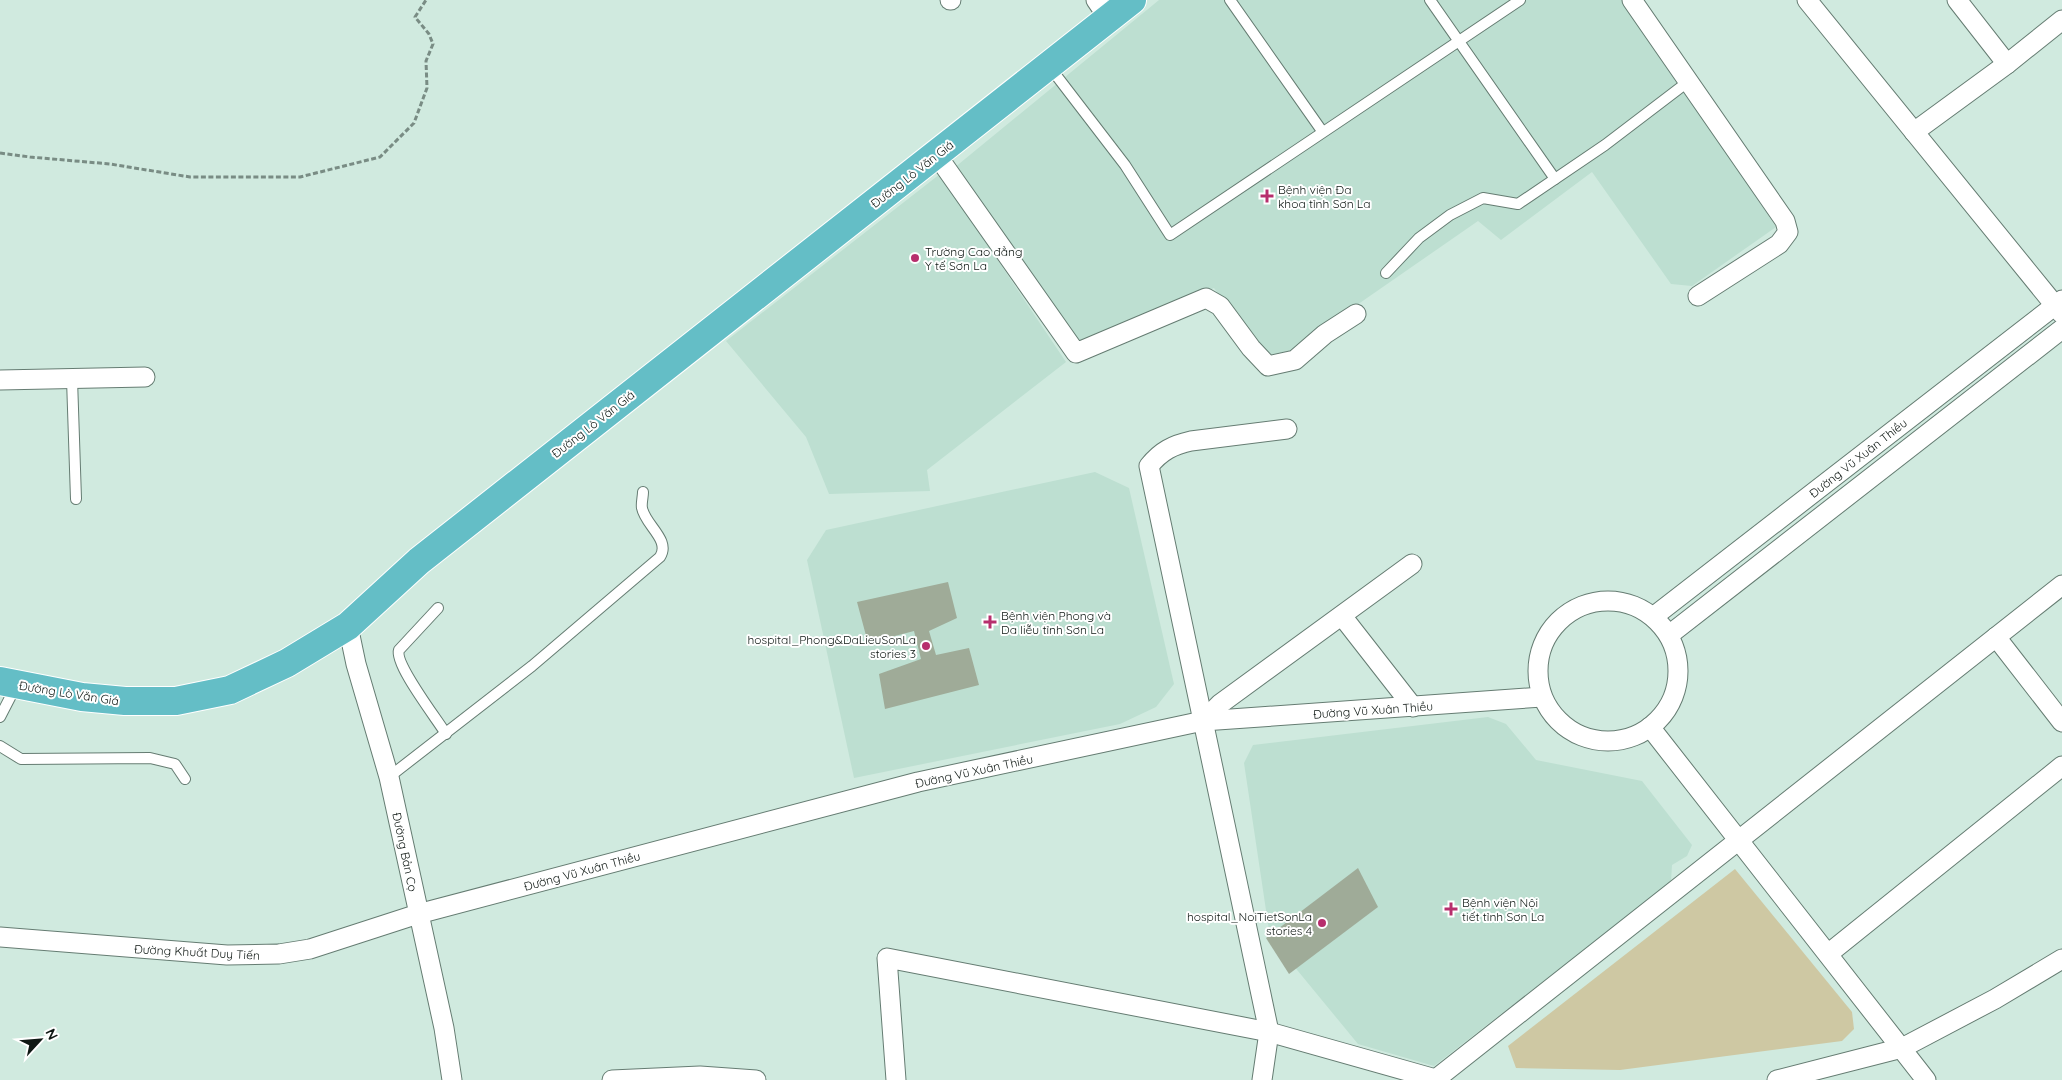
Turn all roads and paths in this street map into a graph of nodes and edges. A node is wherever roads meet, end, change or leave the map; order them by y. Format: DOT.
graph roads {
  1 [pos="426,0"];
  2 [pos="1132,0"];
  3 [pos="1230,0"];
  4 [pos="1430,0"];
  5 [pos="1520,0"];
  6 [pos="1632,0"];
  7 [pos="1807,0"];
  8 [pos="1957,0"];
  9 [pos="1102,9"];
  10 [pos="2062,20"];
  11 [pos="1458,40"];
  12 [pos="2007,64"];
  13 [pos="1048,66"];
  14 [pos="1688,81"];
  15 [pos="1322,131"];
  16 [pos="1914,132"];
  17 [pos="0,153"];
  18 [pos="936,154"];
  19 [pos="1555,179"];
  20 [pos="1386,273"];
  21 [pos="1698,296"];
  22 [pos="2060,306"];
  23 [pos="1356,314"];
  24 [pos="2062,329"];
  25 [pos="146,377"];
  26 [pos="72,379"];
  27 [pos="0,380"];
  28 [pos="1287,428"];
  29 [pos="643,492"];
  30 [pos="76,499"];
  31 [pos="1412,564"];
  32 [pos="2062,584"];
  33 [pos="438,608"];
  34 [pos="1342,616"];
  35 [pos="1654,617"];
  36 [pos="348,626"];
  37 [pos="1669,635"];
  38 [pos="1996,637"];
  39 [pos="8,683"];
  40 [pos="1542,697"];
  41 [pos="1413,707"];
  42 [pos="0,717"];
  43 [pos="1203,721"];
  44 [pos="2062,722"];
  45 [pos="1650,727"];
  46 [pos="446,734"];
  47 [pos="0,746"];
  48 [pos="2062,766"];
  49 [pos="389,777"];
  50 [pos="185,779"];
  51 [pos="1739,840"];
  52 [pos="418,914"];
  53 [pos="0,937"];
  54 [pos="1828,954"];
  55 [pos="2062,959"];
  56 [pos="1269,1032"];
  57 [pos="1902,1048"];
  58 [pos="452,1080"];
  59 [pos="612,1080"];
  60 [pos="756,1080"];
  61 [pos="896,1080"];
  62 [pos="1262,1080"];
  63 [pos="1438,1080"];
  64 [pos="1777,1080"];
  65 [pos="1926,1080"];
  1 -- 17 [label="path"];
  2 -- 9 [label="highway, Đường Lò Văn Giá"];
  3 -- 15 [label="lane"];
  4 -- 11 [label="lane"];
  5 -- 11 [label="lane"];
  6 -- 14 [label="street"];
  7 -- 16 [label="street"];
  8 -- 12 [label="street"];
  9 -- 13 [label="highway, Đường Lò Văn Giá"];
  10 -- 12 [label="street"];
  11 -- 15 [label="lane"];
  11 -- 19 [label="lane"];
  12 -- 16 [label="street"];
  13 -- 15 [label="lane"];
  13 -- 18 [label="highway, Đường Lò Văn Giá"];
  14 -- 19 [label="lane"];
  14 -- 21 [label="street"];
  16 -- 22 [label="street"];
  18 -- 23 [label="street"];
  18 -- 36 [label="highway, Đường Lò Văn Giá"];
  19 -- 20 [label="lane"];
  22 -- 35 [label="street, Đường Vũ Xuân Thiều"];
  24 -- 37 [label="street, Đường Vũ Xuân Thiều"];
  25 -- 26 [label="street"];
  26 -- 27 [label="street"];
  26 -- 30 [label="lane"];
  28 -- 43 [label="street"];
  29 -- 46 [label="lane"];
  31 -- 34 [label="street"];
  32 -- 38 [label="street"];
  33 -- 46 [label="lane"];
  34 -- 41 [label="street"];
  34 -- 43 [label="street"];
  35 -- 37 [label="street"];
  35 -- 40 [label="street"];
  36 -- 39 [label="highway, Đường Lò Văn Giá"];
  36 -- 49 [label="street, Đường Bản Cọ"];
  37 -- 45 [label="street"];
  38 -- 44 [label="street"];
  38 -- 51 [label="street"];
  39 -- 42 [label="lane"];
  40 -- 41 [label="street, Đường Vũ Xuân Thiều"];
  40 -- 45 [label="street"];
  41 -- 43 [label="street, Đường Vũ Xuân Thiều"];
  43 -- 52 [label="street, Đường Vũ Xuân Thiều"];
  43 -- 56 [label="street"];
  45 -- 51 [label="street"];
  46 -- 49 [label="lane"];
  47 -- 50 [label="lane"];
  48 -- 54 [label="street"];
  49 -- 52 [label="street, Đường Bản Cọ"];
  51 -- 54 [label="street"];
  51 -- 63 [label="street"];
  52 -- 53 [label="street, Đường Khuất Duy Tiến"];
  52 -- 58 [label="street, Đường Bản Cọ"];
  54 -- 57 [label="street"];
  55 -- 57 [label="street"];
  56 -- 61 [label="street"];
  56 -- 62 [label="street"];
  56 -- 63 [label="street"];
  57 -- 64 [label="street"];
  57 -- 65 [label="street"];
  59 -- 60 [label="street"];
}
